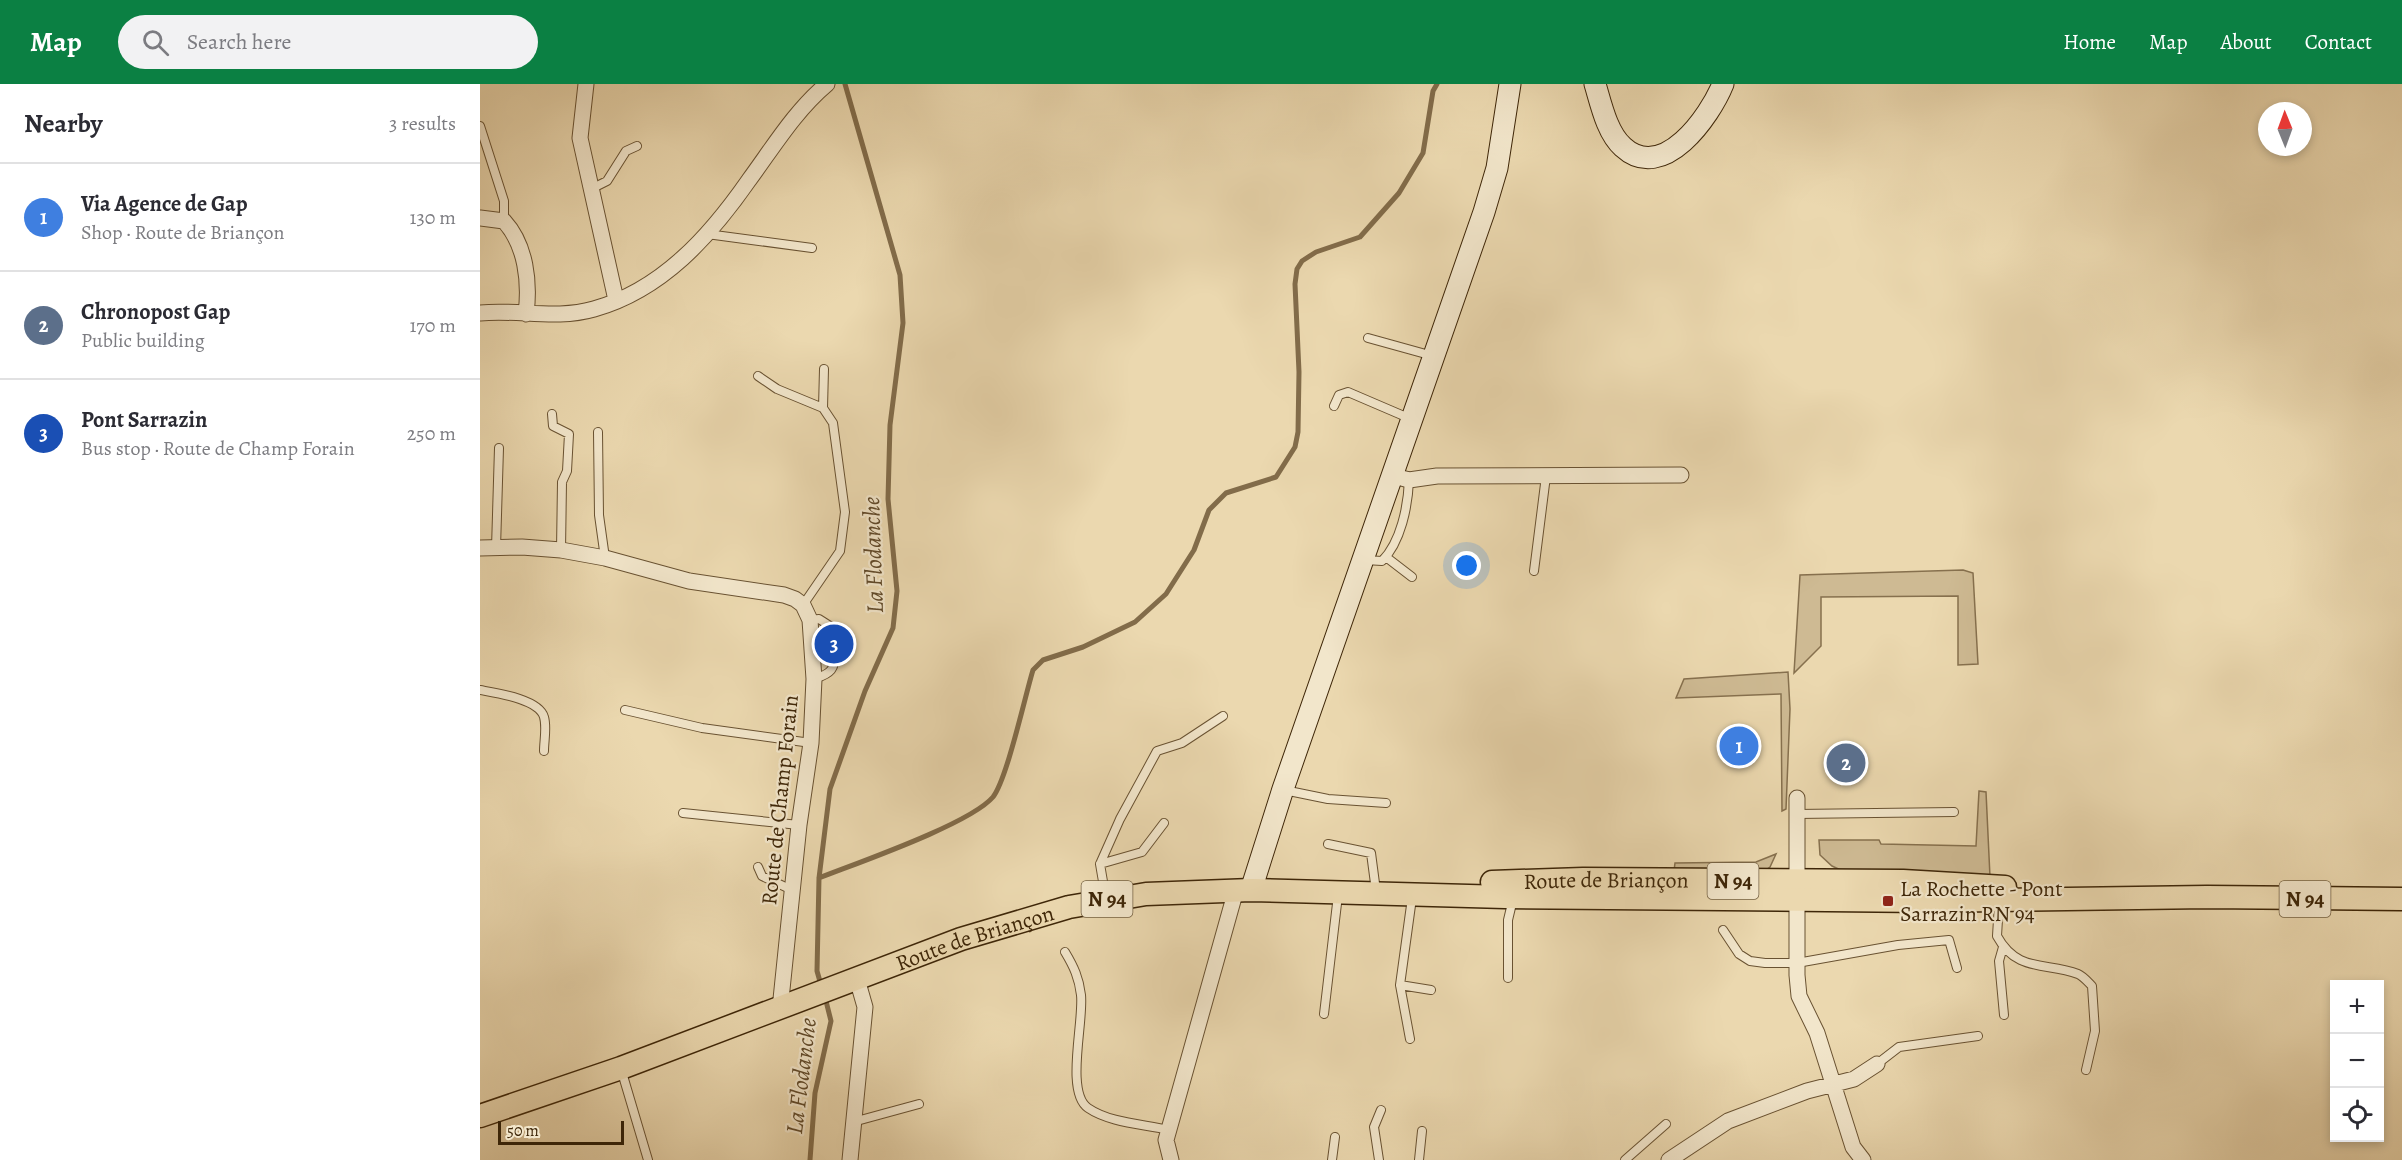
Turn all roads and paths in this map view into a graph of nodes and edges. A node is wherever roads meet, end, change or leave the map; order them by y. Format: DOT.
graph roads {
  1 [pos="586,84"];
  2 [pos="1510,84"];
  3 [pos="1595,84"];
  4 [pos="1723,84"];
  5 [pos="824,85"];
  6 [pos="480,126"];
  7 [pos="637,146"];
  8 [pos="591,189"];
  9 [pos="480,218"];
  10 [pos="504,221"];
  11 [pos="707,234"];
  12 [pos="812,248"];
  13 [pos="616,300"];
  14 [pos="480,313"];
  15 [pos="526,314"];
  16 [pos="1368,338"];
  17 [pos="1434,356"];
  18 [pos="824,369"];
  19 [pos="758,376"];
  20 [pos="1334,406"];
  21 [pos="823,408"];
  22 [pos="552,414"];
  23 [pos="1413,420"];
  24 [pos="598,432"];
  25 [pos="499,448"];
  26 [pos="1681,475"];
  27 [pos="1546,476"];
  28 [pos="1401,478"];
  29 [pos="488,548"];
  30 [pos="561,550"];
  31 [pos="605,558"];
  32 [pos="1376,558"];
  33 [pos="1534,572"];
  34 [pos="1412,577"];
  35 [pos="803,605"];
  36 [pos="810,620"];
  37 [pos="814,679"];
  38 [pos="480,690"];
  39 [pos="626,710"];
  40 [pos="1223,716"];
  41 [pos="812,743"];
  42 [pos="544,751"];
  43 [pos="1283,789"];
  44 [pos="1797,798"];
  45 [pos="1386,803"];
  46 [pos="1954,812"];
  47 [pos="683,813"];
  48 [pos="1797,814"];
  49 [pos="1164,823"];
  50 [pos="799,825"];
  51 [pos="1328,844"];
  52 [pos="1100,864"];
  53 [pos="758,867"];
  54 [pos="1340,889"];
  55 [pos="1376,889"];
  56 [pos="1412,889"];
  57 [pos="1514,889"];
  58 [pos="792,890"];
  59 [pos="1248,890"];
  60 [pos="1798,891"];
  61 [pos="2000,893"];
  62 [pos="1106,899"];
  63 [pos="2402,899"];
  64 [pos="1723,930"];
  65 [pos="2003,947"];
  66 [pos="1065,952"];
  67 [pos="1797,963"];
  68 [pos="1957,968"];
  69 [pos="1508,978"];
  70 [pos="847,983"];
  71 [pos="1400,986"];
  72 [pos="1431,990"];
  73 [pos="783,1007"];
  74 [pos="1324,1014"];
  75 [pos="2004,1015"];
  76 [pos="1978,1036"];
  77 [pos="1410,1039"];
  78 [pos="1877,1064"];
  79 [pos="621,1068"];
  80 [pos="2086,1070"];
  81 [pos="1833,1086"];
  82 [pos="544,1095"];
  83 [pos="919,1104"];
  84 [pos="1381,1110"];
  85 [pos="480,1116"];
  86 [pos="480,1122"];
  87 [pos="853,1122"];
  88 [pos="1666,1124"];
  89 [pos="1169,1130"];
  90 [pos="1422,1131"];
  91 [pos="1335,1137"];
  92 [pos="648,1160"];
  93 [pos="850,1160"];
  94 [pos="1171,1160"];
  95 [pos="1332,1160"];
  96 [pos="1379,1160"];
  97 [pos="1419,1160"];
  98 [pos="1625,1160"];
  99 [pos="1669,1160"];
  100 [pos="1863,1160"];
  1 -- 8 [label="street"];
  2 -- 17 [label="street"];
  3 -- 4 [label="street"];
  5 -- 11 [label="street"];
  6 -- 10 [label="lane"];
  7 -- 8 [label="lane"];
  8 -- 13 [label="street"];
  9 -- 10 [label="street"];
  10 -- 15 [label="street"];
  11 -- 12 [label="lane"];
  11 -- 13 [label="street"];
  13 -- 15 [label="street"];
  14 -- 15 [label="street"];
  16 -- 17 [label="lane"];
  17 -- 23 [label="street"];
  18 -- 21 [label="lane"];
  19 -- 21 [label="lane"];
  20 -- 23 [label="lane"];
  21 -- 35 [label="lane"];
  22 -- 30 [label="lane"];
  23 -- 28 [label="street"];
  24 -- 31 [label="lane"];
  25 -- 29 [label="lane"];
  26 -- 27 [label="street"];
  27 -- 28 [label="street"];
  27 -- 33 [label="lane"];
  28 -- 32 [label="street"];
  29 -- 30 [label="street"];
  30 -- 31 [label="street"];
  31 -- 35 [label="street"];
  32 -- 34 [label="lane"];
  32 -- 43 [label="street"];
  35 -- 36 [label="street, Route de Champ Forain"];
  36 -- 37 [label="street, Route de Champ Forain"];
  36 -- 37 [label="lane"];
  37 -- 41 [label="street, Route de Champ Forain"];
  38 -- 42 [label="lane"];
  39 -- 41 [label="lane"];
  40 -- 52 [label="lane"];
  41 -- 50 [label="street, Route de Champ Forain"];
  43 -- 45 [label="lane"];
  43 -- 59 [label="street"];
  44 -- 48 [label="street"];
  46 -- 48 [label="lane"];
  47 -- 50 [label="lane"];
  48 -- 60 [label="street"];
  49 -- 52 [label="lane"];
  50 -- 58 [label="street, Route de Champ Forain"];
  51 -- 55 [label="lane"];
  52 -- 62 [label="lane"];
  53 -- 58 [label="lane"];
  54 -- 55 [label="main road, Route de Briançon / N 94"];
  54 -- 59 [label="main road, Route de Briançon / N 94"];
  54 -- 74 [label="lane"];
  55 -- 56 [label="main road, Route de Briançon / N 94"];
  56 -- 57 [label="main road, Route de Briançon / N 94"];
  56 -- 71 [label="lane"];
  57 -- 60 [label="main road, Route de Briançon / N 94"];
  57 -- 60 [label="main road, Route de Briançon / N 94"];
  57 -- 69 [label="lane"];
  58 -- 73 [label="street, Route de Champ Forain"];
  59 -- 62 [label="main road, Route de Briançon / N 94"];
  59 -- 89 [label="street"];
  60 -- 61 [label="main road, Route de Briançon / N 94"];
  60 -- 61 [label="main road, Route de Briançon / N 94"];
  60 -- 67 [label="street"];
  61 -- 63 [label="main road, Route de Briançon / N 94"];
  61 -- 65 [label="lane"];
  62 -- 70 [label="main road, Route de Briançon / N 94"];
  64 -- 67 [label="lane"];
  65 -- 75 [label="lane"];
  65 -- 80 [label="lane"];
  66 -- 89 [label="lane"];
  67 -- 68 [label="lane"];
  67 -- 81 [label="street"];
  70 -- 73 [label="main road, N 94"];
  70 -- 87 [label="street"];
  71 -- 72 [label="lane"];
  71 -- 77 [label="lane"];
  73 -- 79 [label="main road, N 94"];
  76 -- 78 [label="lane"];
  78 -- 81 [label="street"];
  79 -- 82 [label="main road, N 94"];
  79 -- 92 [label="lane"];
  81 -- 99 [label="street"];
  81 -- 100 [label="street"];
  82 -- 85 [label="main road, N 94"];
  82 -- 86 [label="main road, N 94"];
  83 -- 87 [label="lane"];
  84 -- 96 [label="lane"];
  87 -- 93 [label="street"];
  88 -- 98 [label="lane"];
  89 -- 94 [label="street"];
  90 -- 97 [label="lane"];
  91 -- 95 [label="lane"];
}
